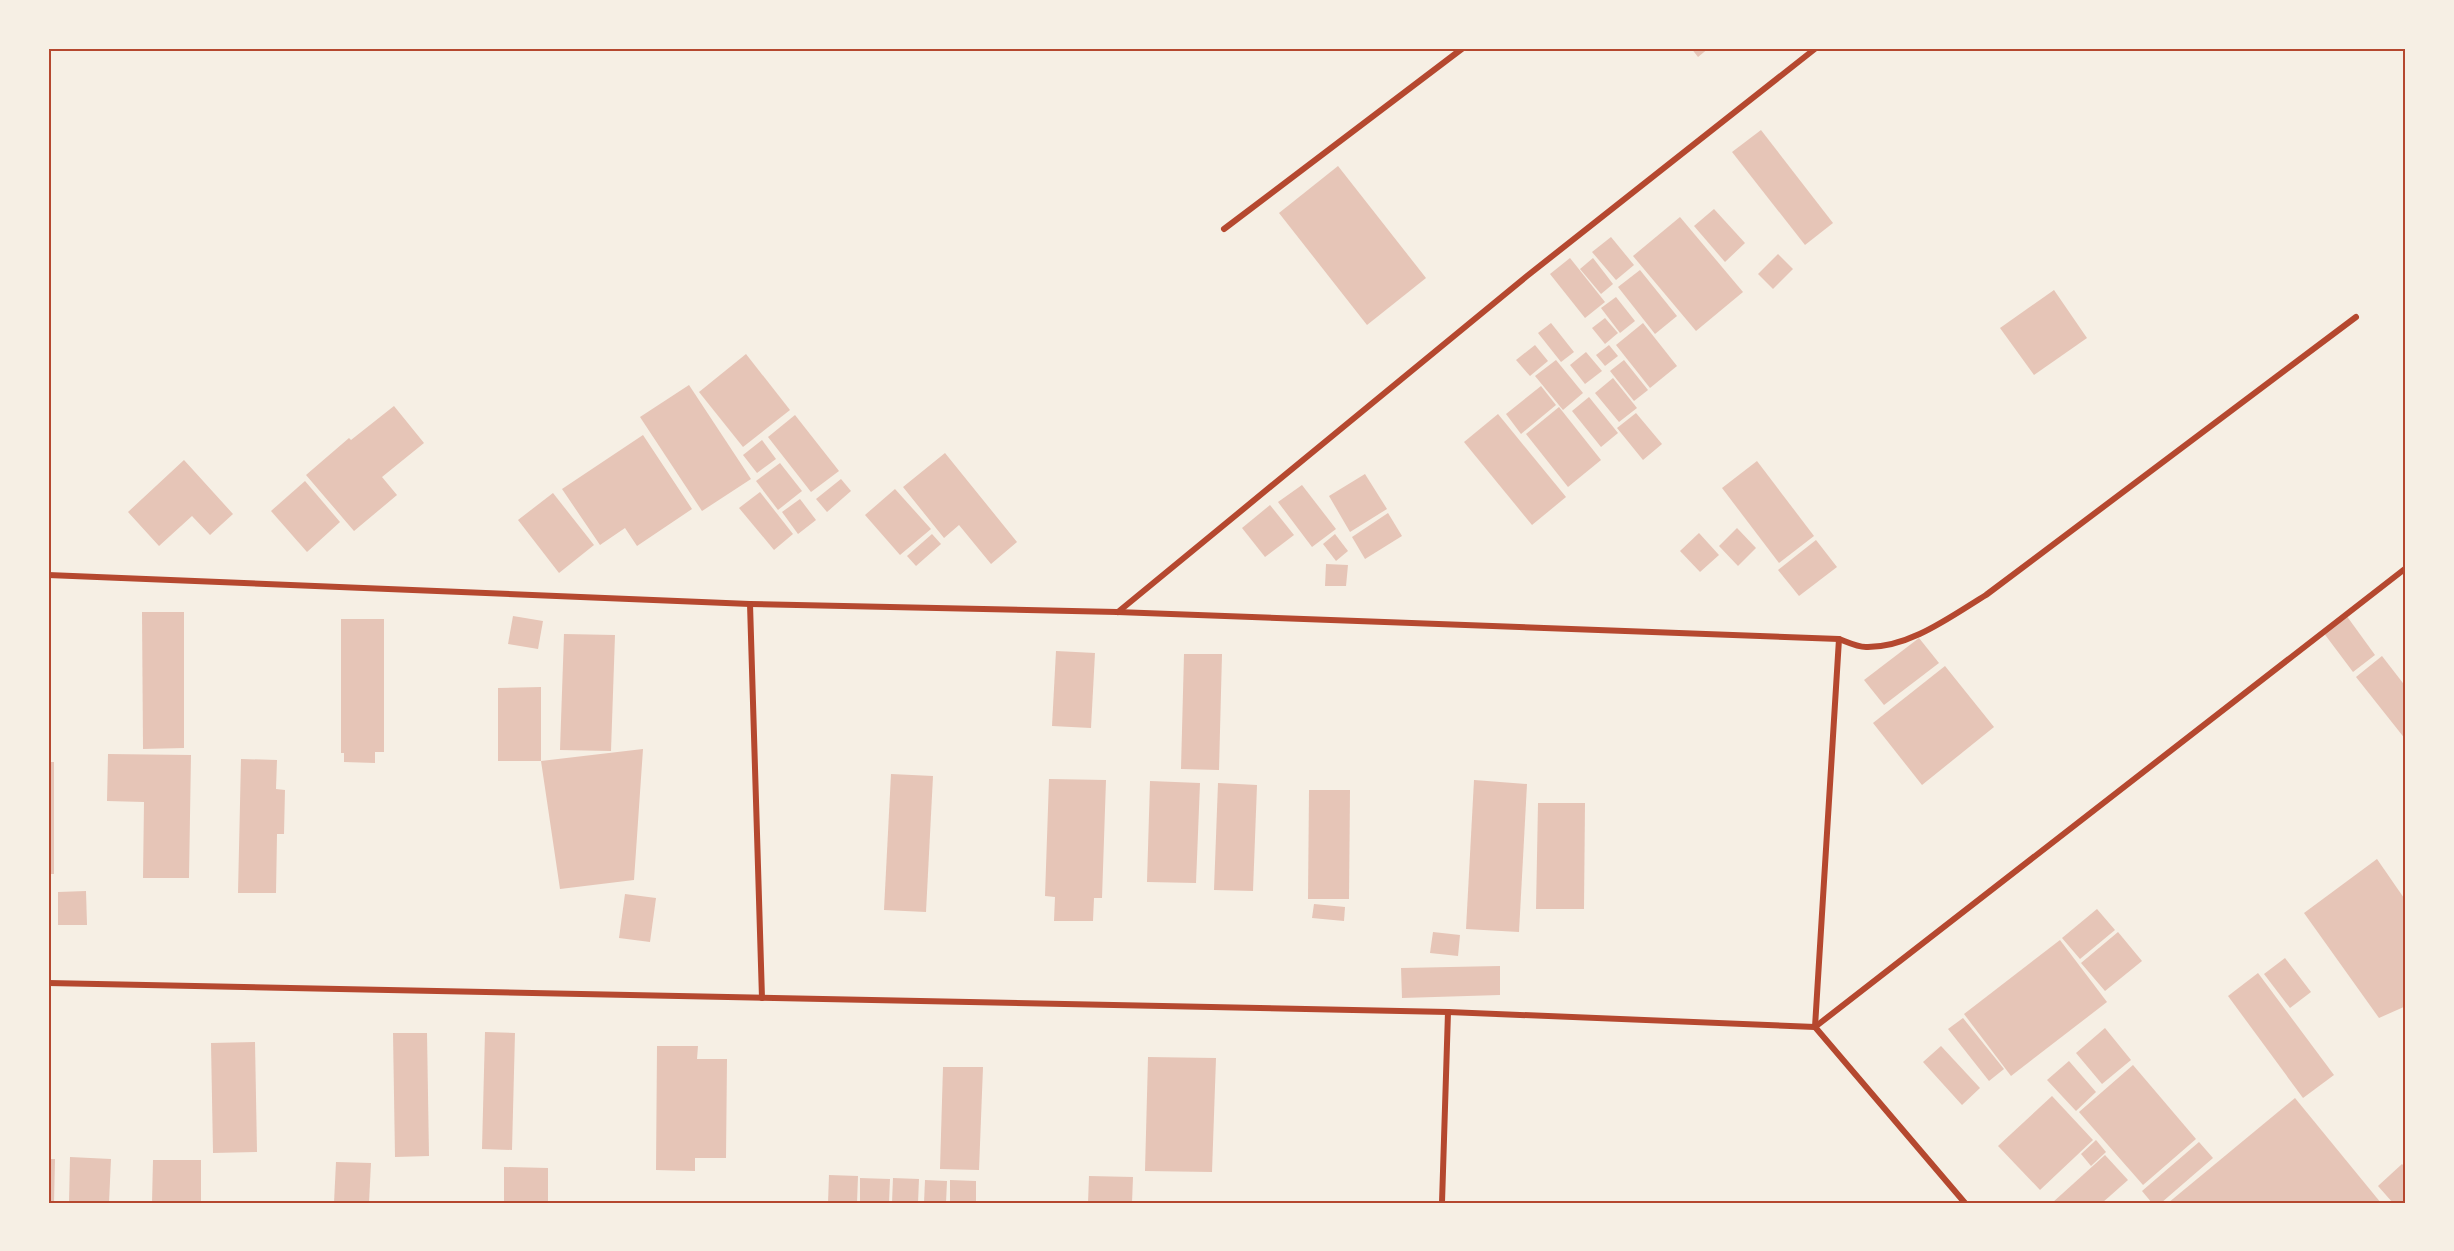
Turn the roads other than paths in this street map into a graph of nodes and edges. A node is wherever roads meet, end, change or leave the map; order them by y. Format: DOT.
graph roads {
  1 [pos="1463,48"];
  2 [pos="1816,48"];
  3 [pos="1224,229"];
  4 [pos="2356,317"];
  5 [pos="2406,568"];
  6 [pos="48,575"];
  7 [pos="750,604"];
  8 [pos="1117,612"];
  9 [pos="1839,639"];
  10 [pos="48,983"];
  11 [pos="762,998"];
  12 [pos="1448,1012"];
  13 [pos="1815,1027"];
  14 [pos="1442,1203"];
  15 [pos="1965,1203"];
  1 -- 3 [label="street"];
  2 -- 8 [label="street"];
  4 -- 9 [label="street"];
  5 -- 13 [label="street"];
  6 -- 7 [label="street"];
  7 -- 8 [label="street"];
  7 -- 11 [label="street"];
  8 -- 9 [label="street"];
  9 -- 13 [label="street"];
  10 -- 11 [label="street"];
  11 -- 12 [label="street"];
  12 -- 13 [label="street"];
  12 -- 14 [label="street"];
  13 -- 15 [label="street"];
}
